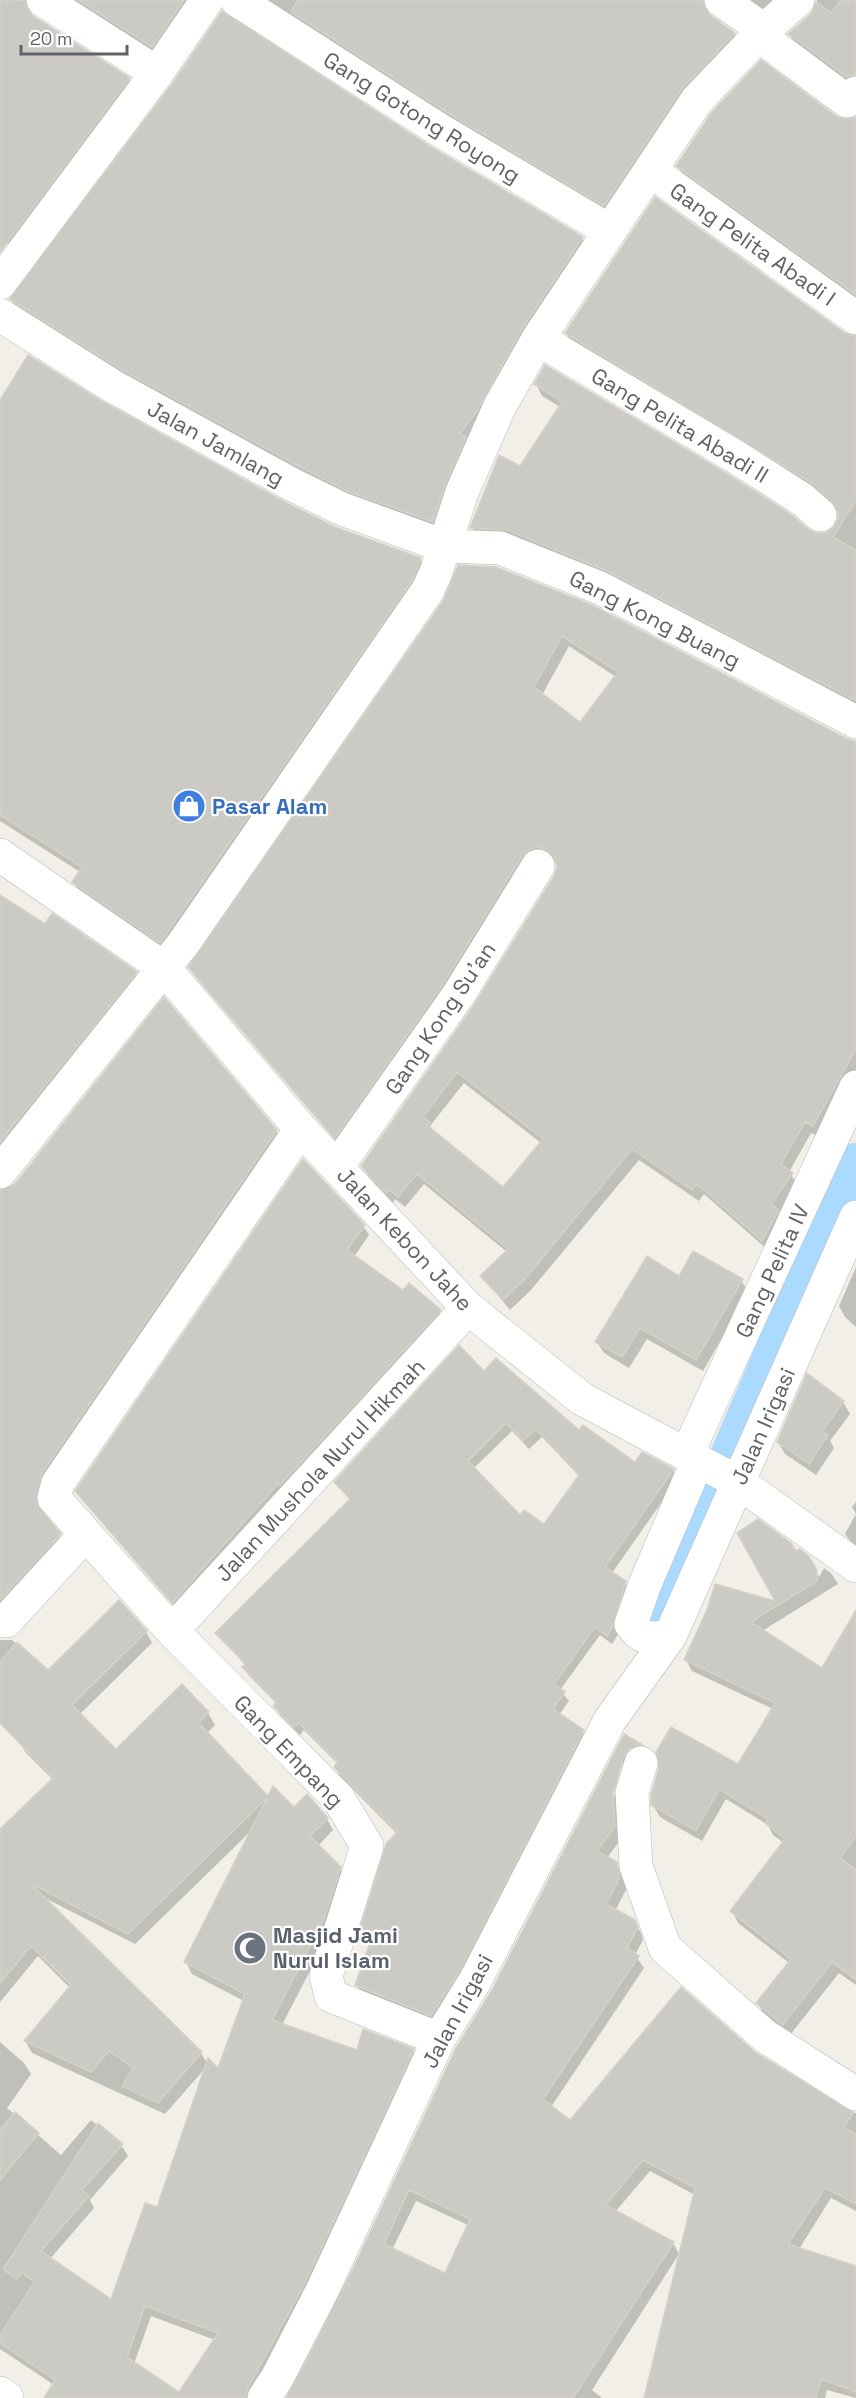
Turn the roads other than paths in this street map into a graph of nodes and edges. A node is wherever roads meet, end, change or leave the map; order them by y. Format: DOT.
graph roads {
  1 [pos="43,0"];
  2 [pos="207,0"];
  3 [pos="237,0"];
  4 [pos="721,0"];
  5 [pos="798,0"];
  6 [pos="764,30"];
  7 [pos="157,73"];
  8 [pos="856,93"];
  9 [pos="651,171"];
  10 [pos="610,231"];
  11 [pos="0,283"];
  12 [pos="0,315"];
  13 [pos="856,318"];
  14 [pos="538,339"];
  15 [pos="820,515"];
  16 [pos="444,546"];
  17 [pos="856,722"];
  18 [pos="0,855"];
  19 [pos="538,866"];
  20 [pos="164,968"];
  21 [pos="856,1087"];
  22 [pos="301,1129"];
  23 [pos="338,1167"];
  24 [pos="0,1172"];
  25 [pos="856,1217"];
  26 [pos="468,1308"];
  27 [pos="711,1467"];
  28 [pos="85,1535"];
  29 [pos="856,1566"];
  30 [pos="0,1620"];
  31 [pos="172,1631"];
  32 [pos="670,1636"];
  33 [pos="641,1763"];
  34 [pos="439,2039"];
  35 [pos="856,2094"];
  36 [pos="0,2393"];
  37 [pos="7,2398"];
  38 [pos="264,2398"];
  1 -- 7 [label="street"];
  2 -- 7 [label="street"];
  3 -- 10 [label="street, Gang Gotong Royong"];
  4 -- 6 [label="street"];
  5 -- 6 [label="street"];
  6 -- 8 [label="street"];
  6 -- 9 [label="street"];
  7 -- 11 [label="street"];
  9 -- 10 [label="street"];
  9 -- 13 [label="street, Gang Pelita Abadi I"];
  10 -- 14 [label="street"];
  12 -- 16 [label="street, Jalan Jamlang"];
  14 -- 15 [label="street, Gang Pelita Abadi II"];
  14 -- 16 [label="street"];
  16 -- 17 [label="street, Gang Kong Buang"];
  16 -- 20 [label="street"];
  18 -- 20 [label="street, Jalan Kebon Jahe"];
  19 -- 23 [label="street, Gang Kong Su'an"];
  20 -- 22 [label="street, Jalan Kebon Jahe"];
  20 -- 24 [label="street"];
  21 -- 27 [label="street, Gang Pelita IV"];
  22 -- 23 [label="street, Jalan Kebon Jahe"];
  22 -- 28 [label="street, Gang Empang"];
  23 -- 26 [label="street, Jalan Kebon Jahe"];
  25 -- 27 [label="street, Jalan Irigasi"];
  26 -- 27 [label="street, Jalan Kebon Jahe"];
  26 -- 31 [label="street, Jalan Mushola Nurul Hikmah"];
  27 -- 29 [label="street, Jalan Kebon Jahe"];
  27 -- 32 [label="street, Jalan Irigasi"];
  27 -- 32 [label="street, Jalan Irigasi"];
  28 -- 30 [label="street"];
  28 -- 31 [label="street, Gang Empang"];
  31 -- 34 [label="street, Gang Empang"];
  32 -- 34 [label="street, Jalan Irigasi"];
  33 -- 35 [label="street"];
  34 -- 38 [label="street, Jalan Irigasi"];
  36 -- 37 [label="street"];
}
